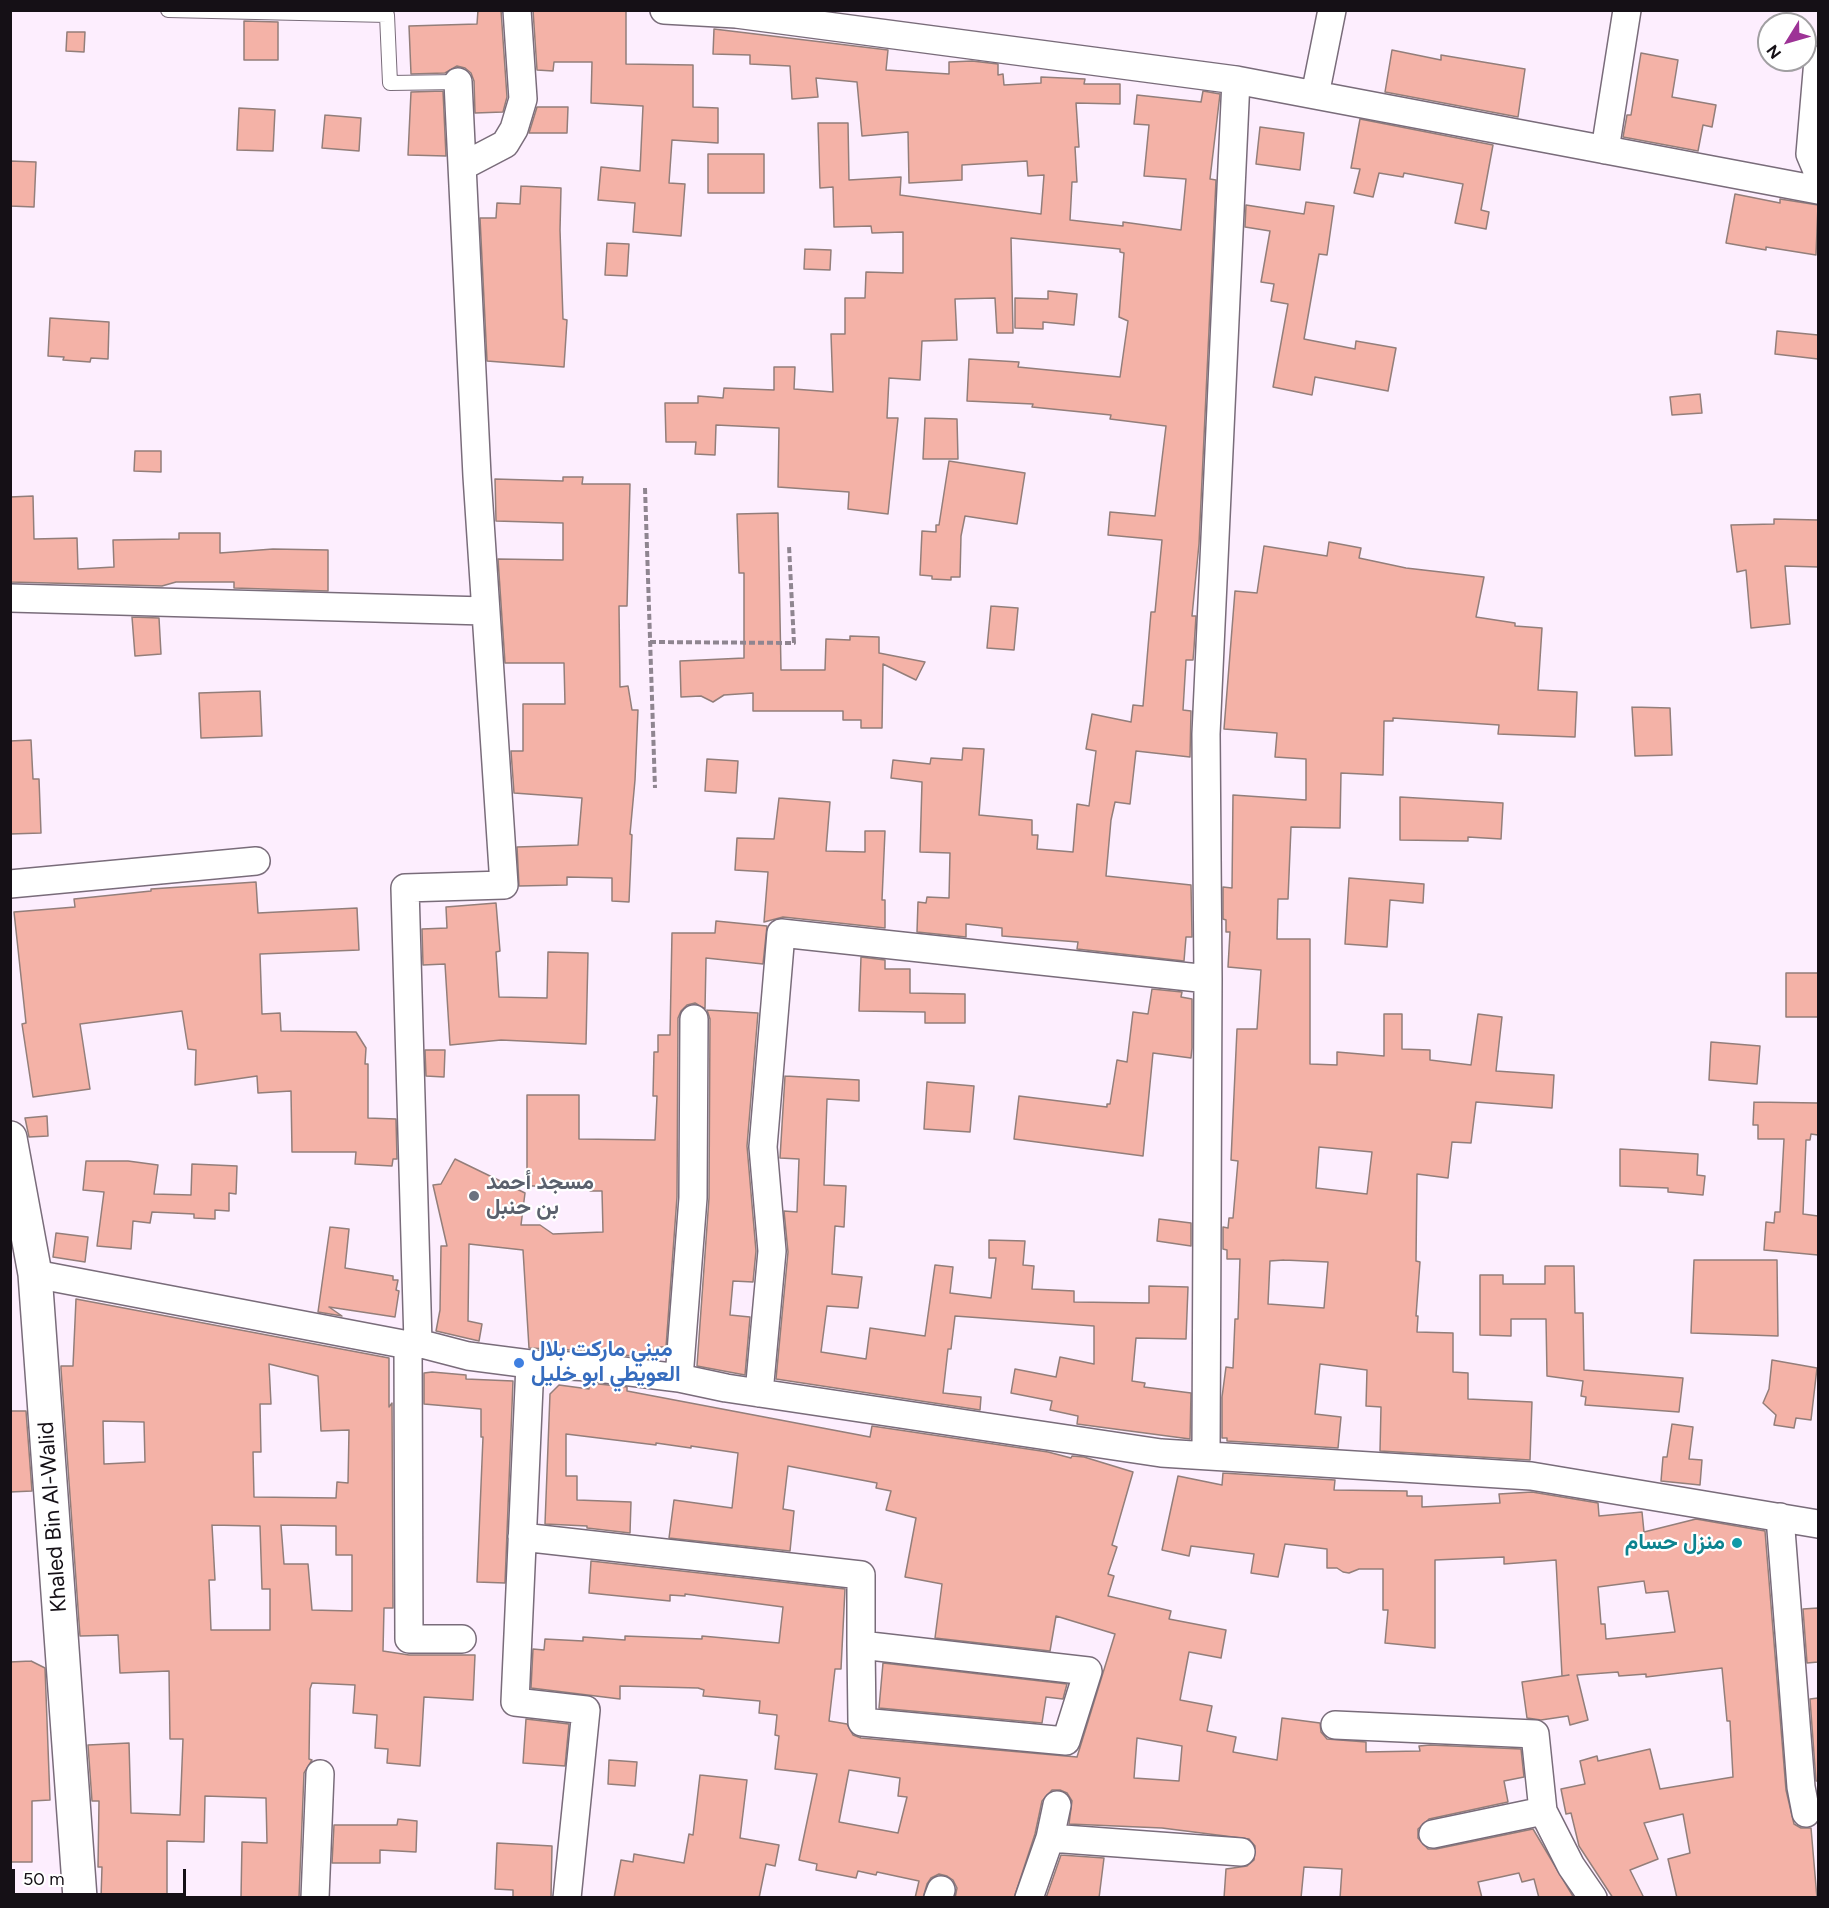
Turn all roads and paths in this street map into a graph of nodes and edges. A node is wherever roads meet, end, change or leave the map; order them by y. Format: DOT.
graph roads {
  1 [pos="168,10"];
  2 [pos="517,10"];
  3 [pos="664,10"];
  4 [pos="1332,10"];
  5 [pos="1627,10"];
  6 [pos="736,13"];
  7 [pos="1818,60"];
  8 [pos="1236,80"];
  9 [pos="458,82"];
  10 [pos="1315,95"];
  11 [pos="1605,150"];
  12 [pos="463,166"];
  13 [pos="1818,173"];
  14 [pos="1818,190"];
  15 [pos="645,488"];
  16 [pos="789,546"];
  17 [pos="10,598"];
  18 [pos="486,611"];
  19 [pos="650,642"];
  20 [pos="655,788"];
  21 [pos="256,861"];
  22 [pos="10,884"];
  23 [pos="1208,979"];
  24 [pos="694,1019"];
  25 [pos="10,1138"];
  26 [pos="35,1274"];
  27 [pos="413,1344"];
  28 [pos="530,1364"];
  29 [pos="679,1378"];
  30 [pos="759,1393"];
  31 [pos="1206,1455"];
  32 [pos="1779,1517"];
  33 [pos="1818,1524"];
  34 [pos="522,1537"];
  35 [pos="462,1639"];
  36 [pos="861,1645"];
  37 [pos="1335,1725"];
  38 [pos="320,1774"];
  39 [pos="1057,1805"];
  40 [pos="1543,1811"];
  41 [pos="1806,1813"];
  42 [pos="1432,1834"];
  43 [pos="1050,1838"];
  44 [pos="1241,1852"];
  45 [pos="80,1898"];
  46 [pos="315,1898"];
  47 [pos="567,1898"];
  48 [pos="1029,1898"];
  49 [pos="1593,1898"];
  1 -- 9 [label="lane"];
  2 -- 12 [label="street"];
  3 -- 6 [label="street"];
  4 -- 10 [label="street"];
  5 -- 11 [label="street"];
  6 -- 8 [label="street"];
  7 -- 13 [label="street"];
  8 -- 10 [label="street"];
  8 -- 23 [label="street"];
  9 -- 12 [label="street"];
  10 -- 11 [label="street"];
  11 -- 14 [label="street"];
  12 -- 18 [label="street"];
  15 -- 19 [label="path"];
  16 -- 19 [label="path"];
  17 -- 18 [label="street"];
  18 -- 27 [label="street"];
  19 -- 20 [label="path"];
  21 -- 22 [label="street"];
  23 -- 30 [label="street"];
  23 -- 31 [label="street"];
  24 -- 29 [label="street"];
  25 -- 26 [label="street, Khaled Bin Al-Walid"];
  26 -- 27 [label="street"];
  26 -- 45 [label="street, Khaled Bin Al-Walid"];
  27 -- 28 [label="street"];
  27 -- 35 [label="street"];
  28 -- 29 [label="street"];
  28 -- 34 [label="street"];
  29 -- 30 [label="street"];
  30 -- 31 [label="street"];
  31 -- 32 [label="street"];
  32 -- 33 [label="street"];
  32 -- 41 [label="street"];
  34 -- 36 [label="street"];
  34 -- 47 [label="street"];
  36 -- 36 [label="street"];
  37 -- 40 [label="street"];
  38 -- 46 [label="street"];
  39 -- 43 [label="street"];
  40 -- 42 [label="street"];
  40 -- 49 [label="street"];
  43 -- 44 [label="street"];
  43 -- 48 [label="street"];
}
